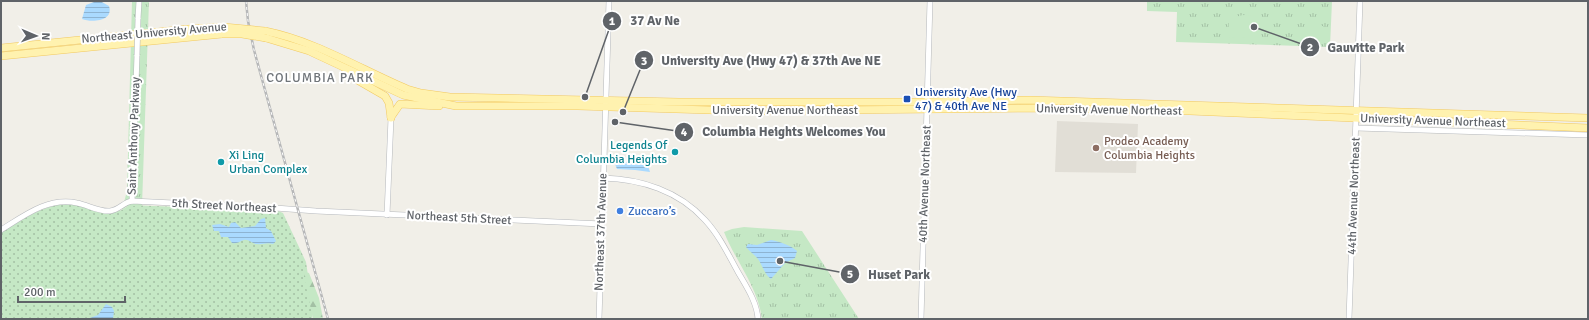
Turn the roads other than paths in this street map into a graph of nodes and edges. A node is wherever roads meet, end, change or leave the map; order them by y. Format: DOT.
graph roads {
  1 [pos="139,1"];
  2 [pos="609,1"];
  3 [pos="930,1"];
  4 [pos="1360,1"];
  5 [pos="223,30"];
  6 [pos="266,34"];
  7 [pos="1,48"];
  8 [pos="1,56"];
  9 [pos="323,58"];
  10 [pos="606,100"];
  11 [pos="927,105"];
  12 [pos="456,106"];
  13 [pos="606,107"];
  14 [pos="1357,114"];
  15 [pos="391,118"];
  16 [pos="1588,118"];
  17 [pos="1356,128"];
  18 [pos="1588,128"];
  19 [pos="1588,135"];
  20 [pos="603,178"];
  21 [pos="132,201"];
  22 [pos="316,211"];
  23 [pos="387,215"];
  24 [pos="602,224"];
  25 [pos="1,230"];
  26 [pos="598,319"];
  27 [pos="758,319"];
  28 [pos="921,319"];
  29 [pos="1348,319"];
  1 -- 21 [label="street, Saint Anthony Parkway, bridge"];
  2 -- 10 [label="street, Northeast 37th Avenue"];
  3 -- 11 [label="street, 40th Avenue Northeast"];
  4 -- 14 [label="street, 44th Avenue Northeast"];
  5 -- 6 [label="main road, Northeast University Avenue, bridge"];
  5 -- 7 [label="main road, Northeast University Avenue"];
  5 -- 8 [label="main road, Northeast University Avenue"];
  6 -- 9 [label="main road, Northeast University Avenue"];
  6 -- 10 [label="main road, Northeast University Avenue"];
  9 -- 12 [label="main road, Northeast University Avenue"];
  9 -- 15 [label="main road"];
  10 -- 11 [label="main road, University Avenue Northeast"];
  10 -- 13 [label="street, Northeast 37th Avenue"];
  11 -- 13 [label="main road, University Avenue Northeast"];
  11 -- 14 [label="main road, University Avenue Northeast"];
  11 -- 28 [label="street, 40th Avenue Northeast"];
  12 -- 13 [label="main road, Northeast University Avenue"];
  12 -- 15 [label="main road"];
  13 -- 20 [label="street, Northeast 37th Avenue"];
  14 -- 16 [label="main road, University Avenue Northeast"];
  14 -- 17 [label="street, 44th Avenue Northeast"];
  14 -- 18 [label="main road, University Avenue Northeast"];
  15 -- 23 [label="street"];
  17 -- 19 [label="street, University Avenue Northeast"];
  17 -- 29 [label="street, 44th Avenue Northeast"];
  20 -- 24 [label="street, Northeast 37th Avenue"];
  20 -- 27 [label="street"];
  21 -- 22 [label="street, 5th Street Northeast"];
  21 -- 25 [label="street, Saint Anthony Parkway"];
  22 -- 23 [label="street, Northeast 5th Street"];
  23 -- 24 [label="street, Northeast 5th Street"];
  24 -- 26 [label="street, Northeast 37th Avenue"];
}
